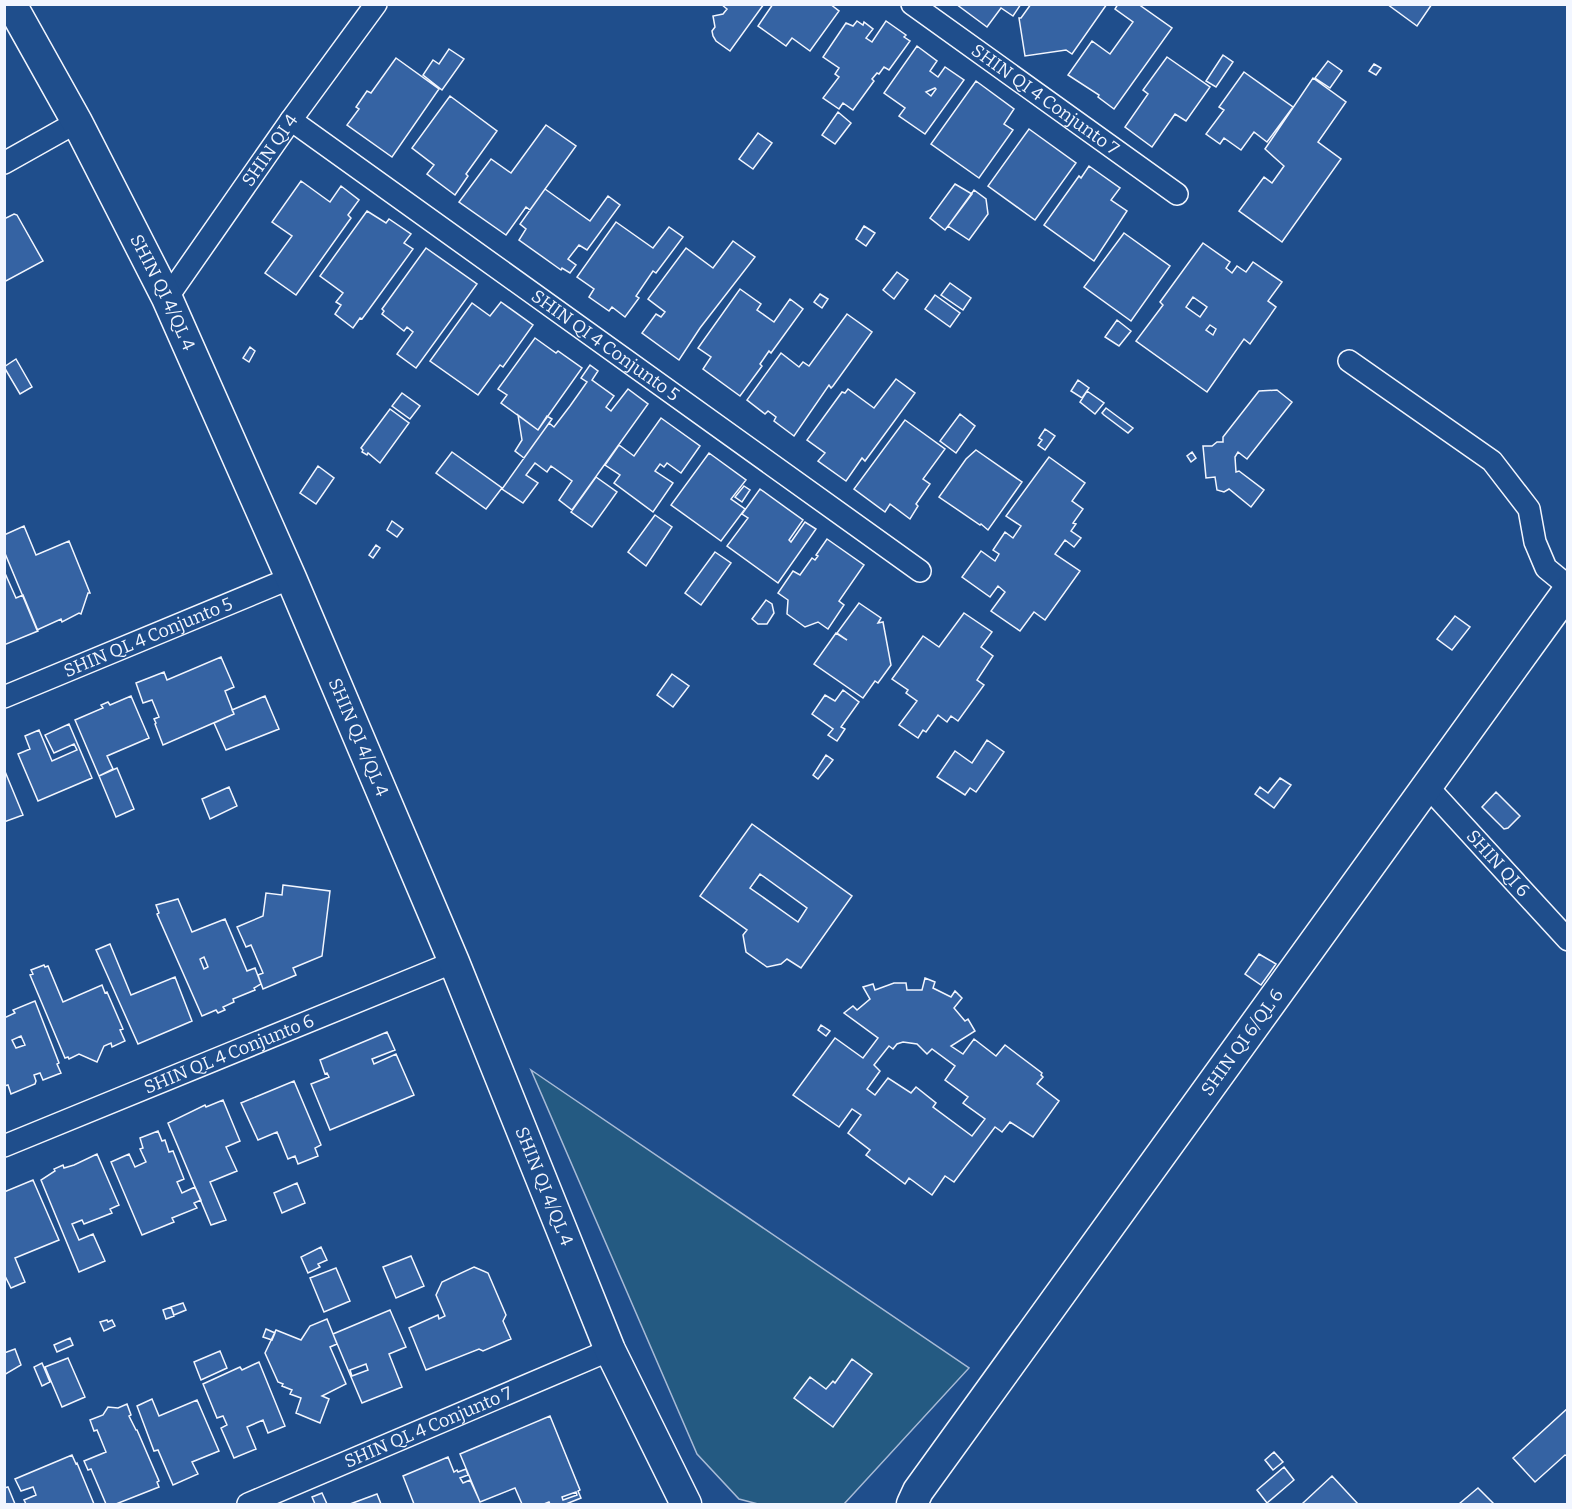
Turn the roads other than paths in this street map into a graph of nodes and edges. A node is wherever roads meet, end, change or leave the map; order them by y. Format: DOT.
graph roads {
  1 [pos="11,4"];
  2 [pos="376,4"];
  3 [pos="912,4"];
  4 [pos="291,120"];
  5 [pos="77,122"];
  6 [pos="4,163"];
  7 [pos="1177,194"];
  8 [pos="167,298"];
  9 [pos="1349,361"];
  10 [pos="920,571"];
  11 [pos="291,578"];
  12 [pos="1568,586"];
  13 [pos="1568,591"];
  14 [pos="4,697"];
  15 [pos="1427,786"];
  16 [pos="1568,940"];
  17 [pos="454,962"];
  18 [pos="4,1146"];
  19 [pos="610,1350"];
  20 [pos="681,1494"];
  21 [pos="909,1500"];
  22 [pos="248,1504"];
  23 [pos="706,1504"];
  1 -- 5 [label="street, SHIN QI 4/QL 4"];
  2 -- 4 [label="street, SHIN QI 4"];
  3 -- 7 [label="street, SHIN QI 4 Conjunto 7"];
  4 -- 8 [label="street, SHIN QI 4"];
  4 -- 10 [label="street, SHIN QI 4 Conjunto 5"];
  5 -- 6 [label="street"];
  5 -- 8 [label="street, SHIN QI 4/QL 4"];
  8 -- 11 [label="street, SHIN QI 4/QL 4"];
  9 -- 12 [label="street"];
  11 -- 14 [label="street, SHIN QL 4 Conjunto 5"];
  11 -- 17 [label="street, SHIN QI 4/QL 4"];
  13 -- 15 [label="street, SHIN QI 6/QL 6"];
  15 -- 16 [label="street, SHIN QI 6"];
  15 -- 21 [label="street, SHIN QI 6/QL 6"];
  17 -- 18 [label="street, SHIN QL 4 Conjunto 6"];
  17 -- 19 [label="street, SHIN QI 4/QL 4"];
  19 -- 20 [label="street, SHIN QI 4/QL 4"];
  19 -- 22 [label="street, SHIN QL 4 Conjunto 7"];
  20 -- 23 [label="street, SHIN QI 4/QL 4"];
}
